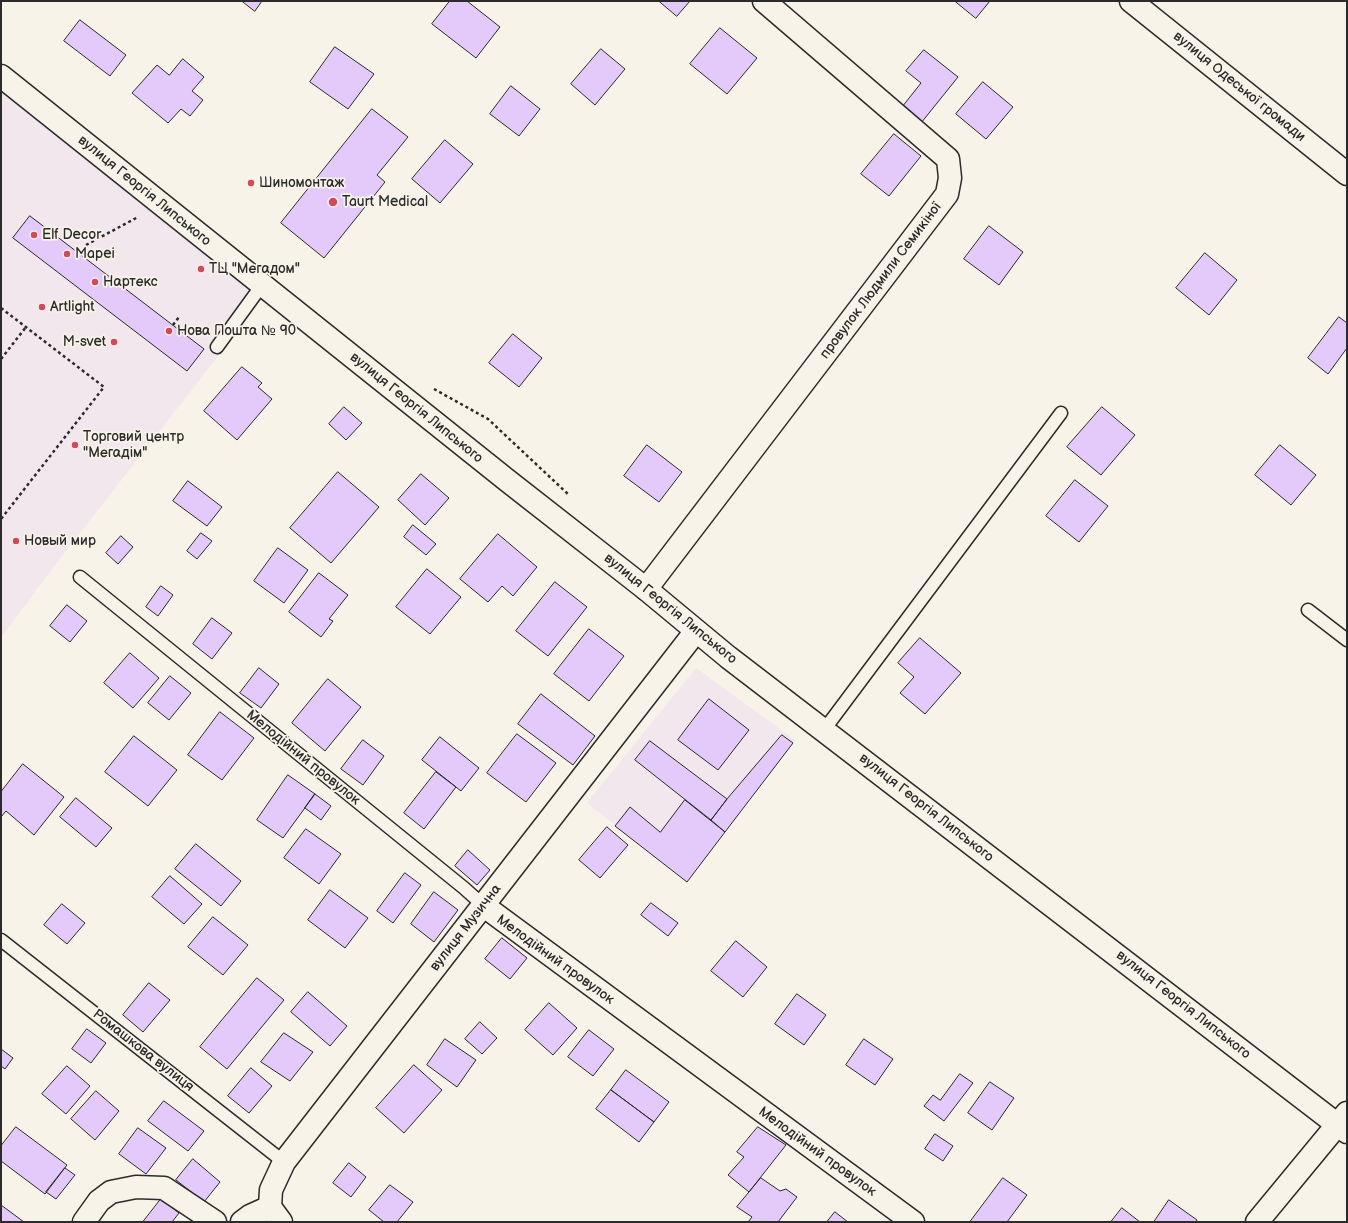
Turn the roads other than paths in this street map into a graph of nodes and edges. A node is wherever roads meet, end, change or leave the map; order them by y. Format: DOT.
graph roads {
  1 [pos="764,1"];
  2 [pos="1131,1"];
  3 [pos="3,83"];
  4 [pos="1347,174"];
  5 [pos="262,285"];
  6 [pos="217,347"];
  7 [pos="1061,412"];
  8 [pos="80,577"];
  9 [pos="646,589"];
  10 [pos="1308,610"];
  11 [pos="696,631"];
  12 [pos="1347,640"];
  13 [pos="824,730"];
  14 [pos="484,906"];
  15 [pos="1,940"];
  16 [pos="1344,1123"];
  17 [pos="284,1162"];
  18 [pos="276,1214"];
  19 [pos="84,1222"];
  20 [pos="214,1222"];
  21 [pos="242,1222"];
  22 [pos="912,1222"];
  23 [pos="1257,1222"];
  1 -- 9 [label="street, провулок Людмили Семикіної"];
  2 -- 4 [label="street, вулиця Одеської громади"];
  3 -- 5 [label="street, вулиця Георгія Липського"];
  5 -- 6 [label="lane"];
  5 -- 9 [label="street, вулиця Георгія Липського"];
  7 -- 13 [label="lane"];
  8 -- 14 [label="lane, Мелодійний провулок"];
  9 -- 11 [label="street, вулиця Георгія Липського"];
  10 -- 12 [label="lane"];
  11 -- 13 [label="street, вулиця Георгія Липського"];
  11 -- 14 [label="street, вулиця Музична"];
  13 -- 16 [label="street, вулиця Георгія Липського"];
  14 -- 17 [label="street, вулиця Музична"];
  14 -- 22 [label="street, Мелодійний провулок"];
  15 -- 17 [label="lane, Ромашкова вулиця"];
  16 -- 23 [label="street"];
  17 -- 18 [label="street, вулиця Музична"];
  18 -- 21 [label="street, вулиця Музична"];
  19 -- 20 [label="street"];
}
